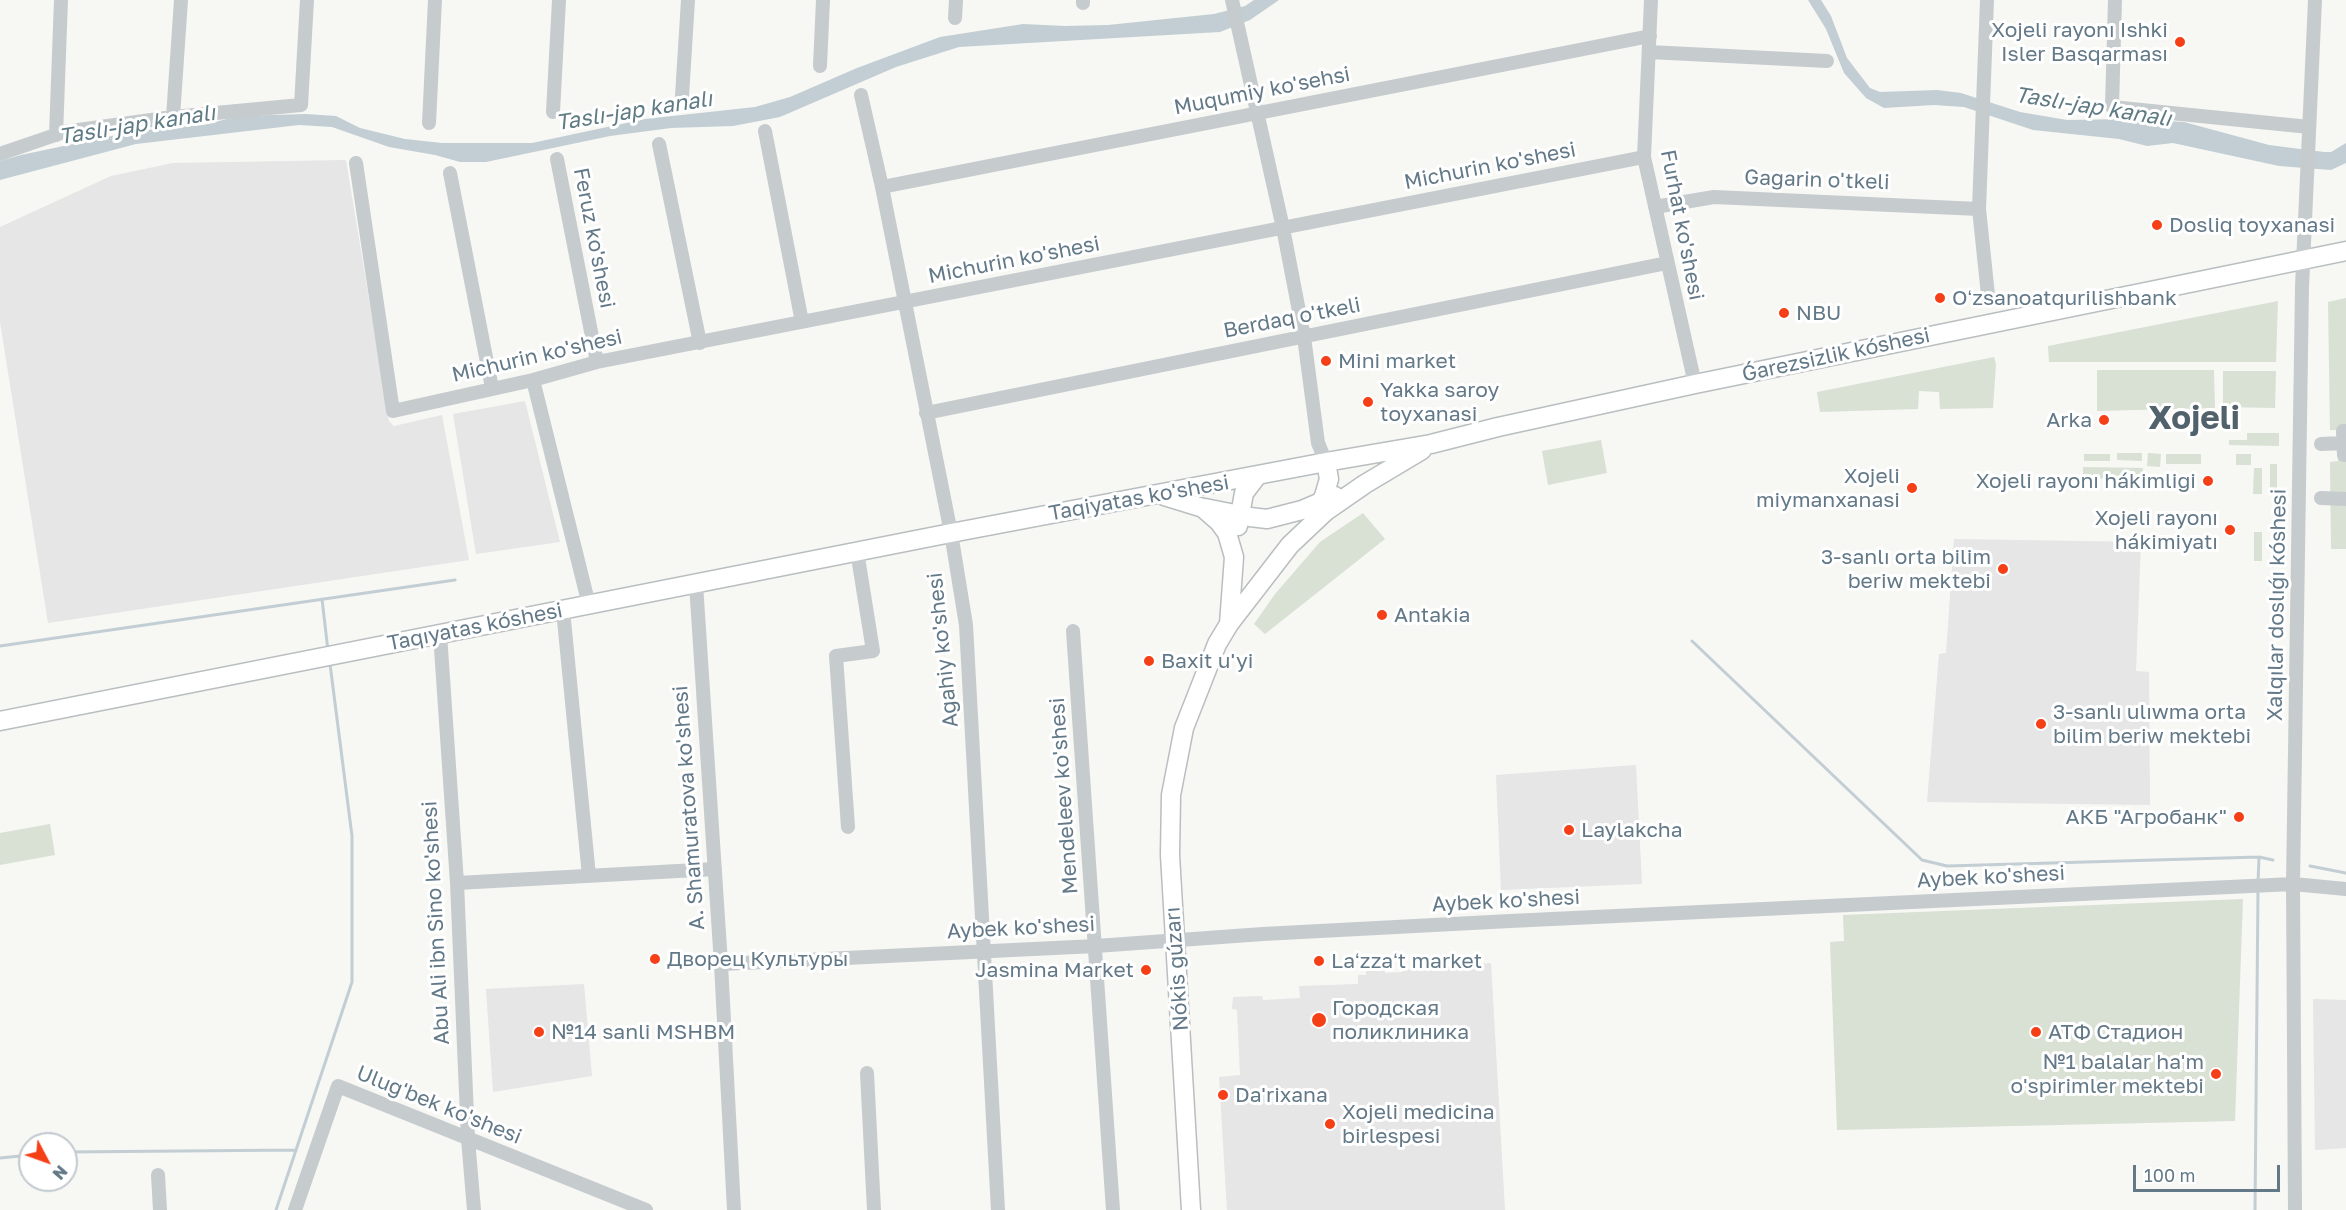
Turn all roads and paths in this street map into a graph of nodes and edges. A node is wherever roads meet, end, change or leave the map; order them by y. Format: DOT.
graph roads {
  1 [pos="61,0"];
  2 [pos="181,0"];
  3 [pos="307,0"];
  4 [pos="435,0"];
  5 [pos="559,0"];
  6 [pos="688,0"];
  7 [pos="823,0"];
  8 [pos="956,0"];
  9 [pos="1232,0"];
  10 [pos="1651,0"];
  11 [pos="1987,0"];
  12 [pos="2115,0"];
  13 [pos="2315,0"];
  14 [pos="955,18"];
  15 [pos="1650,36"];
  16 [pos="1649,52"];
  17 [pos="1827,61"];
  18 [pos="820,66"];
  19 [pos="861,95"];
  20 [pos="682,96"];
  21 [pos="553,112"];
  22 [pos="1259,114"];
  23 [pos="173,117"];
  24 [pos="429,123"];
  25 [pos="2309,127"];
  26 [pos="765,131"];
  27 [pos="56,135"];
  28 [pos="659,144"];
  29 [pos="0,154"];
  30 [pos="1644,157"];
  31 [pos="557,159"];
  32 [pos="356,163"];
  33 [pos="450,173"];
  34 [pos="882,187"];
  35 [pos="1655,207"];
  36 [pos="1979,209"];
  37 [pos="1283,228"];
  38 [pos="2346,251"];
  39 [pos="2304,259"];
  40 [pos="1667,263"];
  41 [pos="1988,295"];
  42 [pos="905,303"];
  43 [pos="802,322"];
  44 [pos="1304,337"];
  45 [pos="700,343"];
  46 [pos="597,362"];
  47 [pos="533,380"];
  48 [pos="1695,384"];
  49 [pos="492,388"];
  50 [pos="926,413"];
  51 [pos="2345,443"];
  52 [pos="1431,444"];
  53 [pos="2321,444"];
  54 [pos="1326,462"];
  55 [pos="1257,476"];
  56 [pos="1365,484"];
  57 [pos="1157,494"];
  58 [pos="2321,498"];
  59 [pos="2346,499"];
  60 [pos="1320,503"];
  61 [pos="1203,507"];
  62 [pos="1240,515"];
  63 [pos="951,533"];
  64 [pos="1300,536"];
  65 [pos="857,551"];
  66 [pos="1234,557"];
  67 [pos="696,584"];
  68 [pos="588,605"];
  69 [pos="563,610"];
  70 [pos="1229,624"];
  71 [pos="1073,631"];
  72 [pos="440,634"];
  73 [pos="0,721"];
  74 [pos="848,827"];
  75 [pos="714,869"];
  76 [pos="589,876"];
  77 [pos="457,883"];
  78 [pos="2293,884"];
  79 [pos="2346,889"];
  80 [pos="1174,940"];
  81 [pos="1096,946"];
  82 [pos="985,951"];
  83 [pos="721,964"];
  84 [pos="867,1073"];
  85 [pos="468,1139"];
  86 [pos="158,1175"];
  87 [pos="160,1210"];
  88 [pos="295,1210"];
  89 [pos="474,1210"];
  90 [pos="646,1210"];
  91 [pos="734,1210"];
  92 [pos="874,1210"];
  93 [pos="998,1210"];
  94 [pos="1113,1210"];
  95 [pos="1191,1210"];
  96 [pos="2295,1210"];
  1 -- 27 [label="street"];
  2 -- 23 [label="street"];
  3 -- 23 [label="street"];
  4 -- 24 [label="street"];
  5 -- 21 [label="street"];
  6 -- 20 [label="street"];
  7 -- 18 [label="street"];
  8 -- 14 [label="street"];
  9 -- 22 [label="street"];
  10 -- 15 [label="street, Furhat ko'shesi"];
  11 -- 36 [label="street"];
  12 -- 25 [label="street"];
  13 -- 25 [label="street, Xalqılar doslıǵı kóshesi"];
  15 -- 16 [label="street, Furhat ko'shesi"];
  15 -- 22 [label="street, Muqumiy ko'sehsi"];
  16 -- 17 [label="street"];
  16 -- 30 [label="street, Furhat ko'shesi"];
  19 -- 34 [label="street, Agahiy ko'shesi"];
  22 -- 34 [label="street, Muqumiy ko'sehsi"];
  22 -- 37 [label="street"];
  23 -- 27 [label="street"];
  25 -- 39 [label="street, Xalqılar doslıǵı kóshesi"];
  26 -- 43 [label="street"];
  27 -- 29 [label="street"];
  28 -- 45 [label="street"];
  30 -- 35 [label="street, Furhat ko'shesi"];
  30 -- 37 [label="street, Michurin ko'shesi"];
  31 -- 46 [label="street, Feruz ko'shesi"];
  32 -- 49 [label="street, Michurin ko'shesi"];
  33 -- 49 [label="street"];
  34 -- 42 [label="street, Agahiy ko'shesi"];
  35 -- 36 [label="street, Gagarin o'tkeli"];
  35 -- 40 [label="street, Furhat ko'shesi"];
  36 -- 41 [label="street"];
  37 -- 42 [label="street, Michurin ko'shesi"];
  37 -- 44 [label="street"];
  38 -- 39 [label="main road, Ǵarezsizlik kóshesi"];
  39 -- 48 [label="main road, Ǵarezsizlik kóshesi"];
  39 -- 78 [label="street, Xalqılar doslıǵı kóshesi"];
  40 -- 44 [label="street, Berdaq o'tkeli"];
  40 -- 48 [label="street, Furhat ko'shesi"];
  42 -- 43 [label="street, Michurin ko'shesi"];
  42 -- 50 [label="street, Agahiy ko'shesi"];
  43 -- 45 [label="street, Michurin ko'shesi"];
  44 -- 50 [label="street, Berdaq o'tkeli"];
  44 -- 54 [label="street"];
  45 -- 46 [label="street, Michurin ko'shesi"];
  46 -- 47 [label="street, Michurin ko'shesi"];
  47 -- 49 [label="street, Michurin ko'shesi"];
  47 -- 68 [label="street"];
  48 -- 52 [label="main road, Ǵarezsizlik kóshesi"];
  50 -- 63 [label="street, Agahiy ko'shesi"];
  51 -- 53 [label="street"];
  52 -- 54 [label="main road, Ǵarezsizlik kóshesi"];
  52 -- 56 [label="main road"];
  54 -- 55 [label="main road, Taqiyatas ko'shesi"];
  54 -- 60 [label="main road"];
  55 -- 57 [label="main road, Taqiyatas ko'shesi"];
  55 -- 62 [label="main road"];
  56 -- 60 [label="main road"];
  56 -- 64 [label="main road"];
  57 -- 61 [label="main road"];
  57 -- 63 [label="main road, Taqiyatas ko'shesi"];
  58 -- 59 [label="street"];
  60 -- 62 [label="main road"];
  60 -- 64 [label="main road"];
  61 -- 62 [label="main road"];
  61 -- 66 [label="main road"];
  62 -- 66 [label="main road"];
  63 -- 65 [label="main road, Taqıyatas kóshesi"];
  63 -- 82 [label="street, Agahiy ko'shesi"];
  64 -- 70 [label="main road, Nókis gúzarı"];
  65 -- 67 [label="main road, Taqıyatas kóshesi"];
  65 -- 74 [label="street"];
  66 -- 70 [label="main road"];
  67 -- 68 [label="main road, Taqıyatas kóshesi"];
  67 -- 75 [label="street, A. Shamuratova ko'shesi"];
  68 -- 69 [label="main road, Taqıyatas kóshesi"];
  69 -- 72 [label="main road, Taqıyatas kóshesi"];
  69 -- 76 [label="street"];
  70 -- 80 [label="main road, Nókis gúzarı"];
  71 -- 81 [label="street, Mendeleev ko'shesi"];
  72 -- 73 [label="main road, Taqıyatas kóshesi"];
  72 -- 77 [label="street, Abu Ali ibn Sino ko'shesi"];
  75 -- 76 [label="street"];
  75 -- 83 [label="street, A. Shamuratova ko'shesi"];
  76 -- 77 [label="street"];
  77 -- 85 [label="street, Abu Ali ibn Sino ko'shesi"];
  78 -- 79 [label="street, Aybek ko'shesi"];
  78 -- 80 [label="street, Aybek ko'shesi"];
  78 -- 96 [label="street, Xalqılar doslıǵı kóshesi"];
  80 -- 81 [label="street, Aybek ko'shesi"];
  80 -- 95 [label="main road, Nókis gúzarı"];
  81 -- 82 [label="street, Aybek ko'shesi"];
  81 -- 94 [label="street, Mendeleev ko'shesi"];
  82 -- 83 [label="street, Aybek ko'shesi"];
  82 -- 93 [label="street, Agahiy ko'shesi"];
  83 -- 91 [label="street, A. Shamuratova ko'shesi"];
  84 -- 92 [label="street"];
  85 -- 88 [label="street, Ulug'bek ko'shesi"];
  85 -- 89 [label="street, Abu Ali ibn Sino ko'shesi"];
  85 -- 90 [label="street, Ulug'bek ko'shesi"];
  86 -- 87 [label="street"];
}
